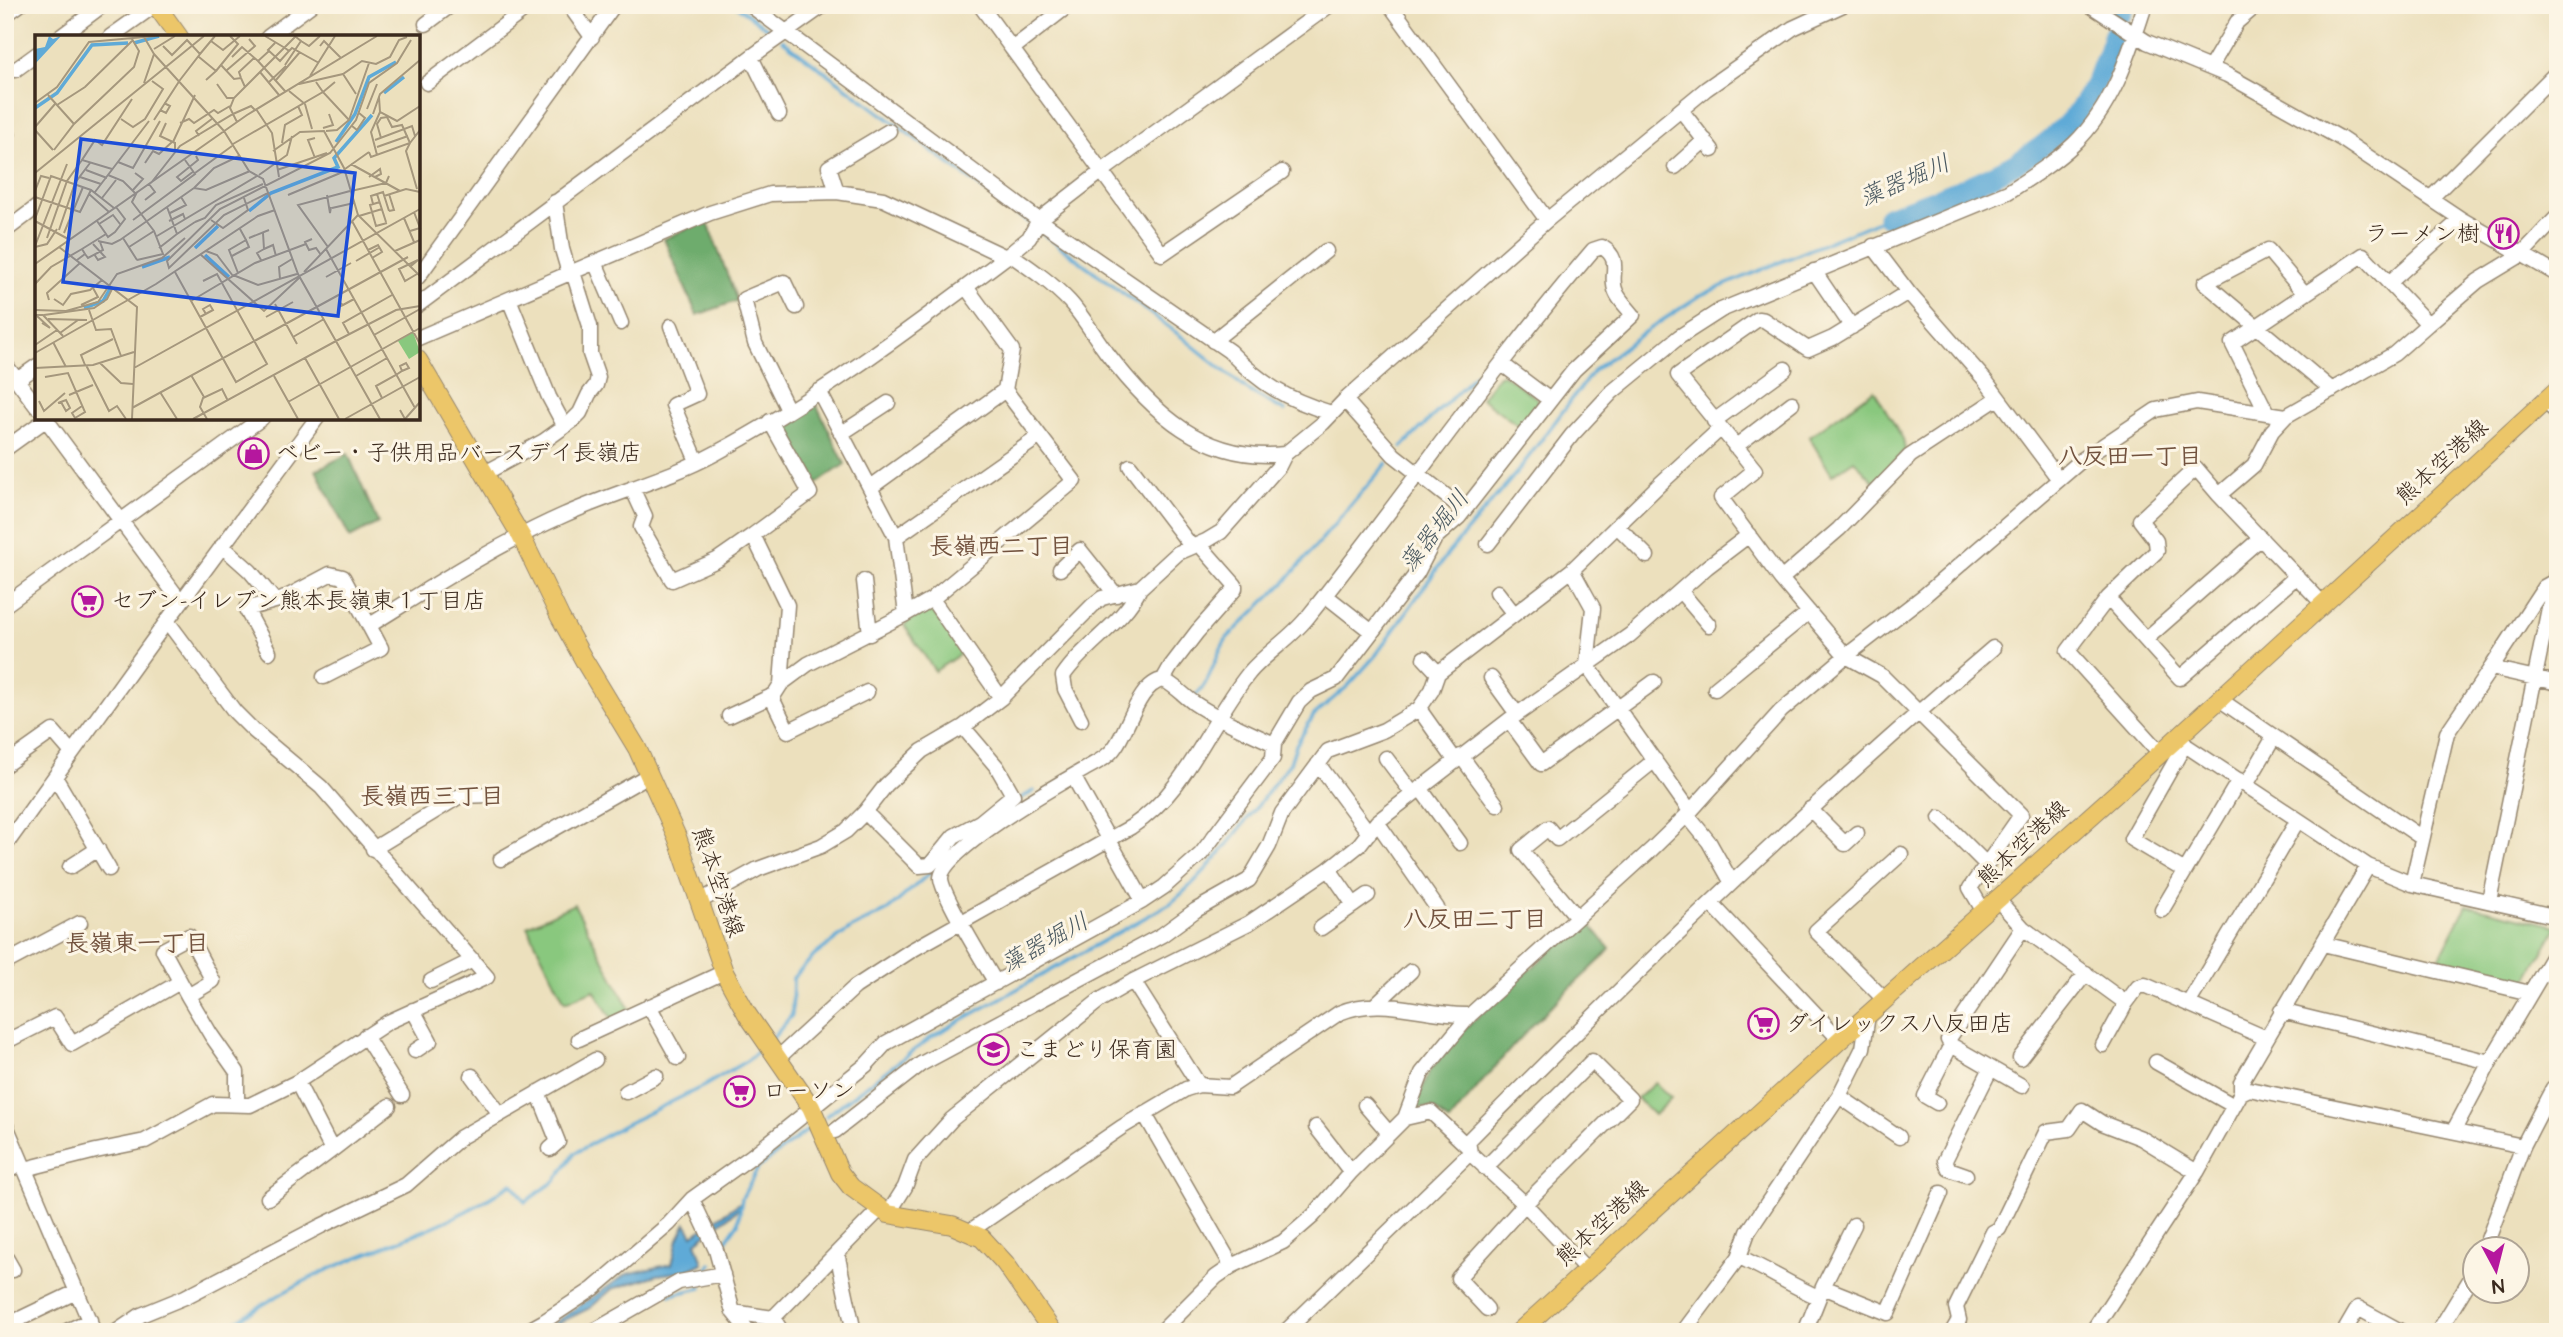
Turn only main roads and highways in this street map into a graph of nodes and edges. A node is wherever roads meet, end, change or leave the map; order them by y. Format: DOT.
graph roads {
  1 [pos="155,5"];
  2 [pos="178,35"];
  3 [pos="420,363"];
  4 [pos="2553,401"];
  5 [pos="1053,1332"];
  6 [pos="1519,1332"];
  1 -- 2 [label="main road"];
  3 -- 5 [label="main road, 熊本空港線"];
  4 -- 6 [label="main road, 熊本空港線"];
}
